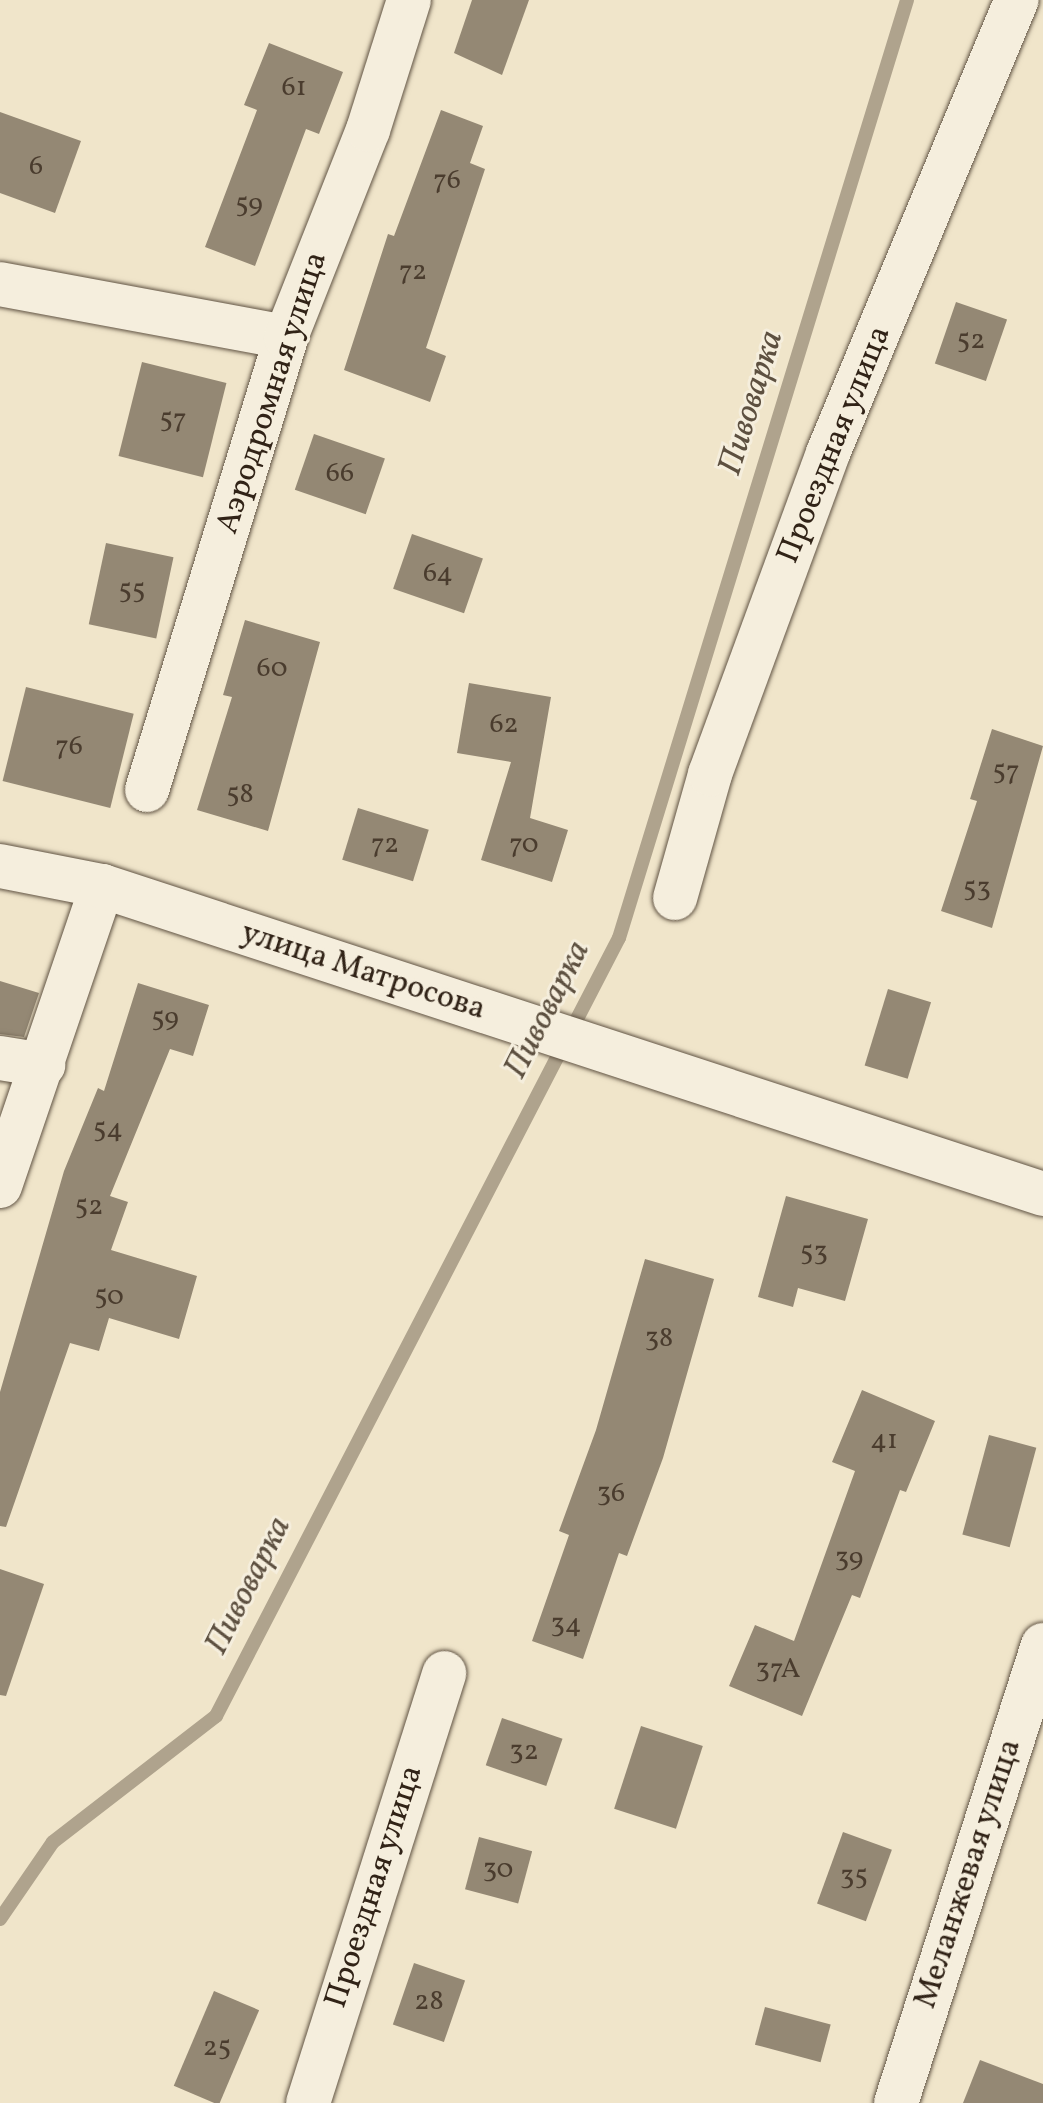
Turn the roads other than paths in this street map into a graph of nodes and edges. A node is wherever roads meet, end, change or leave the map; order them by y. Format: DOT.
graph roads {
  1 [pos="409,0"];
  2 [pos="1017,0"];
  3 [pos="0,284"];
  4 [pos="286,337"];
  5 [pos="147,790"];
  6 [pos="0,866"];
  7 [pos="102,886"];
  8 [pos="675,898"];
  9 [pos="0,1058"];
  10 [pos="43,1065"];
  11 [pos="0,1186"];
  12 [pos="1043,1194"];
  13 [pos="1043,1645"];
  14 [pos="444,1673"];
  15 [pos="308,2103"];
  16 [pos="896,2103"];
  1 -- 4 [label="street, Аэродромная улица"];
  2 -- 8 [label="street, Проездная улица"];
  3 -- 4 [label="street"];
  4 -- 5 [label="street, Аэродромная улица"];
  6 -- 7 [label="street, улица Матросова"];
  7 -- 10 [label="street"];
  7 -- 12 [label="street, улица Матросова"];
  9 -- 10 [label="street"];
  10 -- 11 [label="street"];
  13 -- 16 [label="street, Меланжевая улица"];
  14 -- 15 [label="street, Проездная улица"];
}
